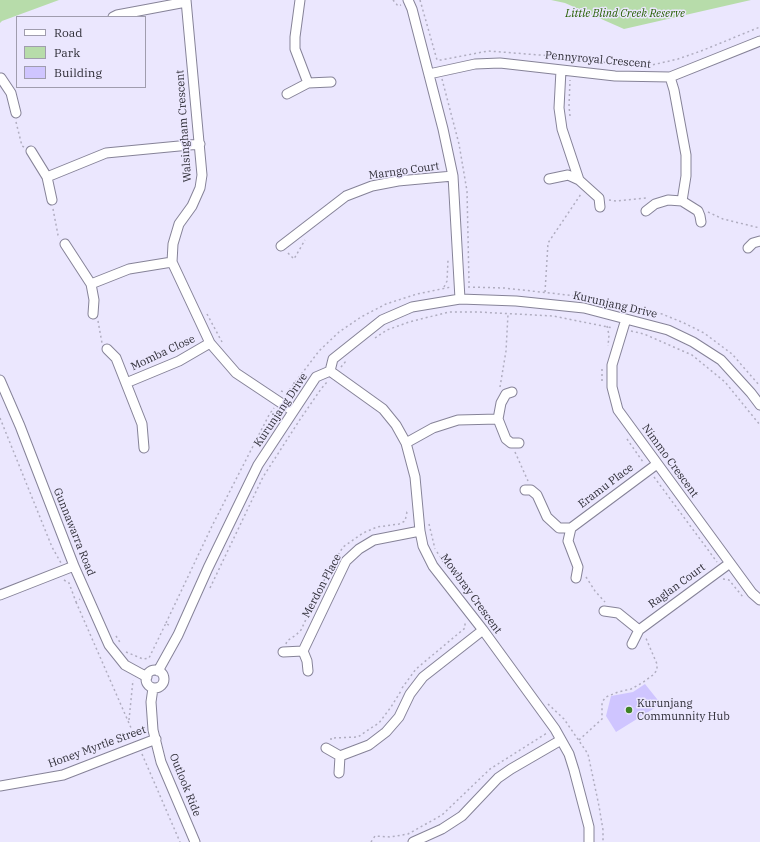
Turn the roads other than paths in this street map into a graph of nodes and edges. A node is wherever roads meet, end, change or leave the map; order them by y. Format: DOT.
graph roads {
  1 [pos="300,0"];
  2 [pos="408,0"];
  3 [pos="186,1"];
  4 [pos="114,16"];
  5 [pos="760,41"];
  6 [pos="561,70"];
  7 [pos="429,74"];
  8 [pos="670,77"];
  9 [pos="0,78"];
  10 [pos="308,82"];
  11 [pos="331,82"];
  12 [pos="15,90"];
  13 [pos="287,94"];
  14 [pos="16,113"];
  15 [pos="200,144"];
  16 [pos="31,151"];
  17 [pos="453,176"];
  18 [pos="47,177"];
  19 [pos="549,179"];
  20 [pos="579,180"];
  21 [pos="52,200"];
  22 [pos="682,201"];
  23 [pos="600,207"];
  24 [pos="646,211"];
  25 [pos="701,222"];
  26 [pos="760,241"];
  27 [pos="65,244"];
  28 [pos="281,246"];
  29 [pos="748,248"];
  30 [pos="172,262"];
  31 [pos="91,284"];
  32 [pos="460,299"];
  33 [pos="93,314"];
  34 [pos="626,318"];
  35 [pos="210,343"];
  36 [pos="107,349"];
  37 [pos="333,372"];
  38 [pos="0,380"];
  39 [pos="126,383"];
  40 [pos="512,392"];
  41 [pos="760,405"];
  42 [pos="293,411"];
  43 [pos="498,419"];
  44 [pos="406,443"];
  45 [pos="515,443"];
  46 [pos="144,448"];
  47 [pos="657,464"];
  48 [pos="528,490"];
  49 [pos="570,528"];
  50 [pos="420,531"];
  51 [pos="730,563"];
  52 [pos="74,566"];
  53 [pos="576,578"];
  54 [pos="0,595"];
  55 [pos="760,600"];
  56 [pos="604,611"];
  57 [pos="640,629"];
  58 [pos="482,630"];
  59 [pos="632,644"];
  60 [pos="302,651"];
  61 [pos="283,652"];
  62 [pos="158,671"];
  63 [pos="308,671"];
  64 [pos="146,677"];
  65 [pos="153,688"];
  66 [pos="156,739"];
  67 [pos="561,740"];
  68 [pos="326,748"];
  69 [pos="340,756"];
  70 [pos="339,773"];
  71 [pos="0,786"];
  72 [pos="195,842"];
  73 [pos="413,842"];
  74 [pos="589,842"];
  1 -- 10 [label="street"];
  2 -- 7 [label="street"];
  3 -- 4 [label="street"];
  3 -- 15 [label="street, Walsingham Crescent"];
  5 -- 8 [label="street, Pennyroyal Crescent"];
  6 -- 7 [label="street, Pennyroyal Crescent"];
  6 -- 8 [label="street, Pennyroyal Crescent"];
  6 -- 20 [label="street"];
  7 -- 17 [label="street"];
  8 -- 22 [label="street"];
  9 -- 12 [label="street"];
  10 -- 11 [label="street"];
  10 -- 13 [label="street"];
  12 -- 14 [label="street"];
  15 -- 18 [label="street"];
  15 -- 30 [label="street, Walsingham Crescent"];
  16 -- 18 [label="street"];
  17 -- 28 [label="street, Marngo Court"];
  17 -- 32 [label="street"];
  18 -- 21 [label="street"];
  19 -- 20 [label="street"];
  20 -- 23 [label="street"];
  22 -- 24 [label="street"];
  22 -- 25 [label="street"];
  26 -- 29 [label="street"];
  27 -- 31 [label="street"];
  30 -- 31 [label="street"];
  30 -- 35 [label="street, Walsingham Crescent"];
  31 -- 33 [label="street"];
  32 -- 34 [label="street, Kurunjang Drive"];
  32 -- 37 [label="street, Kurunjang Drive"];
  34 -- 41 [label="street, Kurunjang Drive"];
  34 -- 47 [label="street, Nimmo Crescent"];
  35 -- 39 [label="street, Momba Close"];
  35 -- 42 [label="street, Walsingham Crescent"];
  36 -- 39 [label="street, Momba Close"];
  37 -- 42 [label="street, Kurunjang Drive"];
  37 -- 44 [label="street, Mowbray Crescent"];
  38 -- 52 [label="street, Gunnawarra Road"];
  39 -- 46 [label="street, Momba Close"];
  40 -- 43 [label="street"];
  42 -- 62 [label="street, Kurunjang Drive"];
  43 -- 44 [label="street"];
  43 -- 45 [label="street"];
  44 -- 50 [label="street, Mowbray Crescent"];
  47 -- 49 [label="street, Eramu Place"];
  47 -- 51 [label="street, Nimmo Crescent"];
  48 -- 49 [label="street"];
  49 -- 53 [label="street"];
  50 -- 58 [label="street, Mowbray Crescent"];
  50 -- 60 [label="street, Merdon Place"];
  51 -- 55 [label="street, Nimmo Crescent"];
  51 -- 57 [label="street, Raglan Court"];
  52 -- 54 [label="street"];
  52 -- 64 [label="street, Gunnawarra Road"];
  56 -- 57 [label="street"];
  57 -- 59 [label="street, Raglan Court"];
  58 -- 67 [label="street, Mowbray Crescent"];
  58 -- 69 [label="street"];
  60 -- 61 [label="street"];
  60 -- 63 [label="street"];
  62 -- 64 [label="street"];
  62 -- 65 [label="street"];
  64 -- 65 [label="street"];
  65 -- 66 [label="street, Outlook Ride"];
  66 -- 71 [label="street, Honey Myrtle Street"];
  66 -- 72 [label="street, Outlook Ride"];
  67 -- 73 [label="street"];
  67 -- 74 [label="street, Mowbray Crescent"];
  68 -- 69 [label="street"];
  69 -- 70 [label="street"];
}
